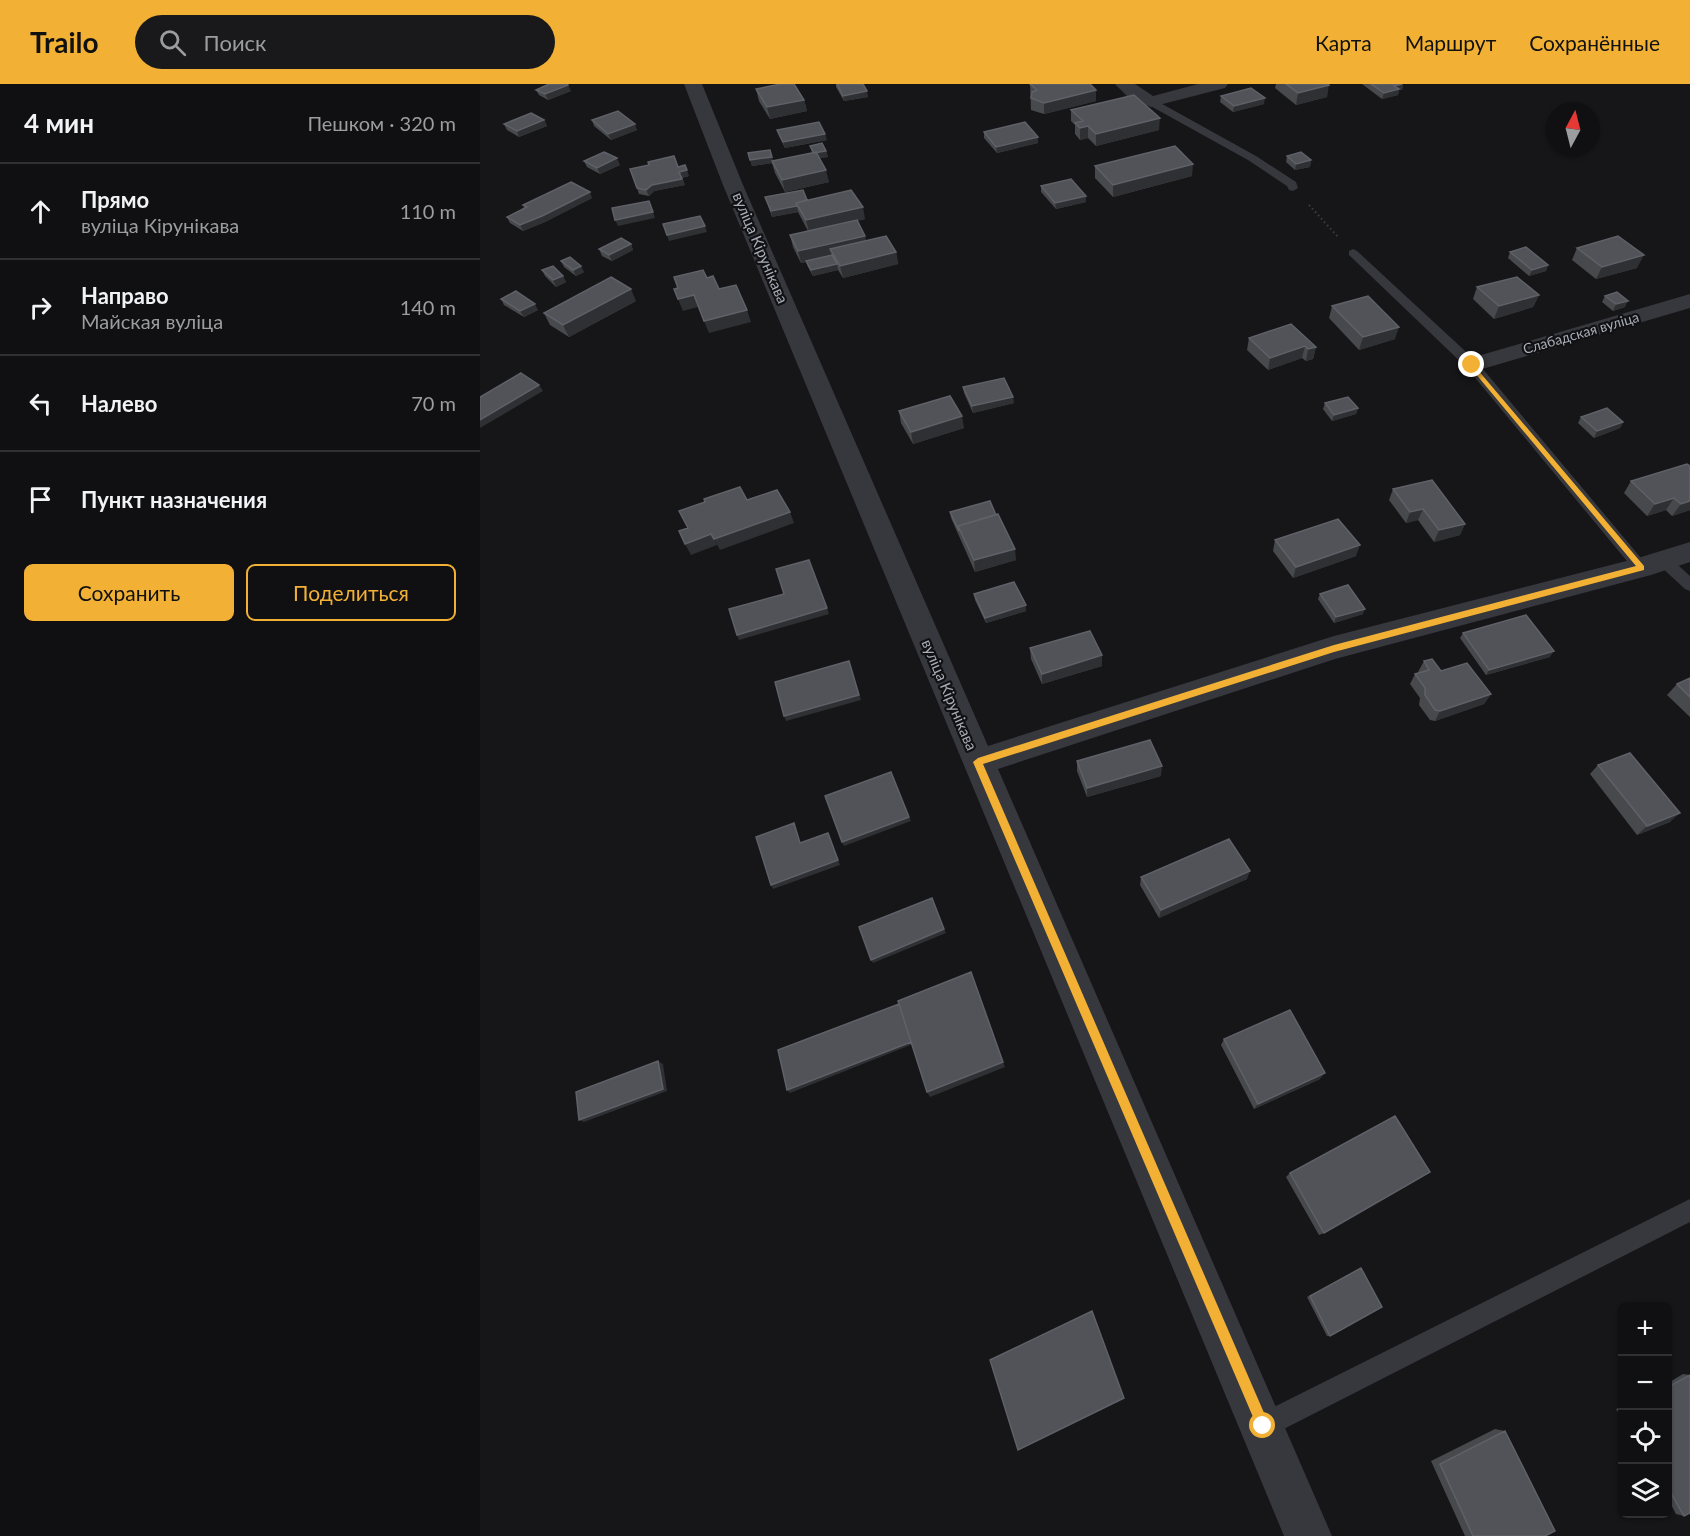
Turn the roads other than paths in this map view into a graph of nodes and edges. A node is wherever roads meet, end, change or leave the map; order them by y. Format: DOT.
graph roads {
  1 [pos="693,84"];
  2 [pos="1124,84"];
  3 [pos="1219,84"];
  4 [pos="1151,102"];
  5 [pos="1293,188"];
  6 [pos="1353,253"];
  7 [pos="1690,301"];
  8 [pos="1472,365"];
  9 [pos="1665,560"];
  10 [pos="1690,585"];
  11 [pos="978,762"];
  12 [pos="1690,1210"];
  13 [pos="1263,1426"];
  14 [pos="1308,1536"];
  1 -- 11 [label="street, вуліца Кірунікава"];
  2 -- 4 [label="street"];
  3 -- 4 [label="street"];
  4 -- 5 [label="lane"];
  6 -- 8 [label="lane"];
  7 -- 8 [label="street, Слабадская вуліца"];
  8 -- 9 [label="lane"];
  9 -- 10 [label="lane"];
  9 -- 11 [label="street"];
  11 -- 13 [label="street, вуліца Кірунікава"];
  12 -- 13 [label="lane"];
  13 -- 14 [label="street, вуліца Кірунікава"];
}
